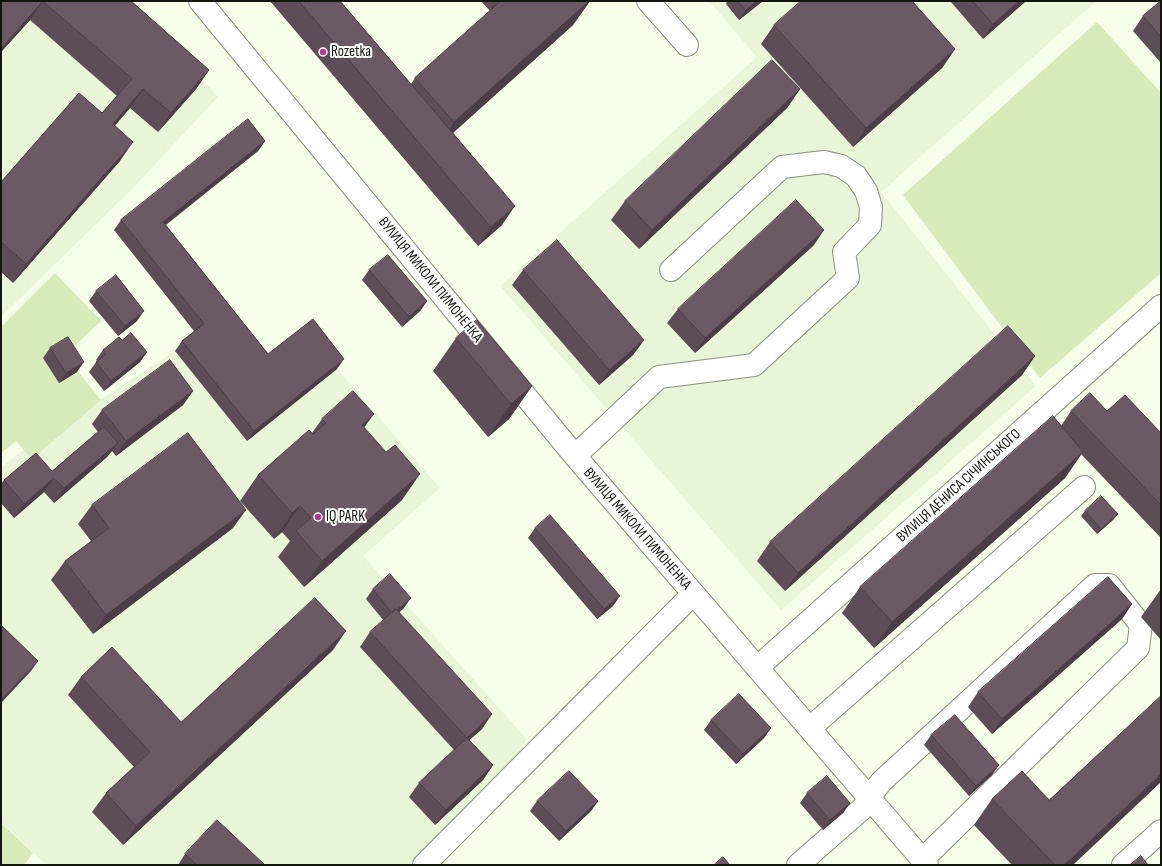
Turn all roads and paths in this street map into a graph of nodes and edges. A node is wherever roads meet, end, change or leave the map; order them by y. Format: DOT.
graph roads {
  1 [pos="200,1"];
  2 [pos="648,1"];
  3 [pos="687,44"];
  4 [pos="671,270"];
  5 [pos="1161,306"];
  6 [pos="575,456"];
  7 [pos="1084,487"];
  8 [pos="693,594"];
  9 [pos="758,667"];
  10 [pos="810,728"];
  11 [pos="870,799"];
  12 [pos="1161,831"];
  13 [pos="925,862"];
  14 [pos="424,865"];
  15 [pos="798,865"];
  16 [pos="1123,865"];
  1 -- 6 [label="street, ВУЛИЦЯ МИКОЛИ ПИМОНЕНКА"];
  2 -- 3 [label="street"];
  4 -- 6 [label="street"];
  5 -- 9 [label="street, ВУЛИЦЯ ДЕНИСА СІЧИНСЬКОГО"];
  6 -- 8 [label="street, ВУЛИЦЯ МИКОЛИ ПИМОНЕНКА"];
  7 -- 10 [label="street"];
  8 -- 9 [label="street, ВУЛИЦЯ МИКОЛИ ПИМОНЕНКА"];
  8 -- 14 [label="street, ВУЛИЦЯ МИКОЛИ ПИМОНЕНКА"];
  9 -- 10 [label="street, ВУЛИЦЯ МИКОЛИ ПИМОНЕНКА"];
  10 -- 11 [label="street, ВУЛИЦЯ МИКОЛИ ПИМОНЕНКА"];
  11 -- 13 [label="street, ВУЛИЦЯ МИКОЛИ ПИМОНЕНКА"];
  11 -- 13 [label="street"];
  11 -- 15 [label="street"];
  12 -- 16 [label="street"];
}
